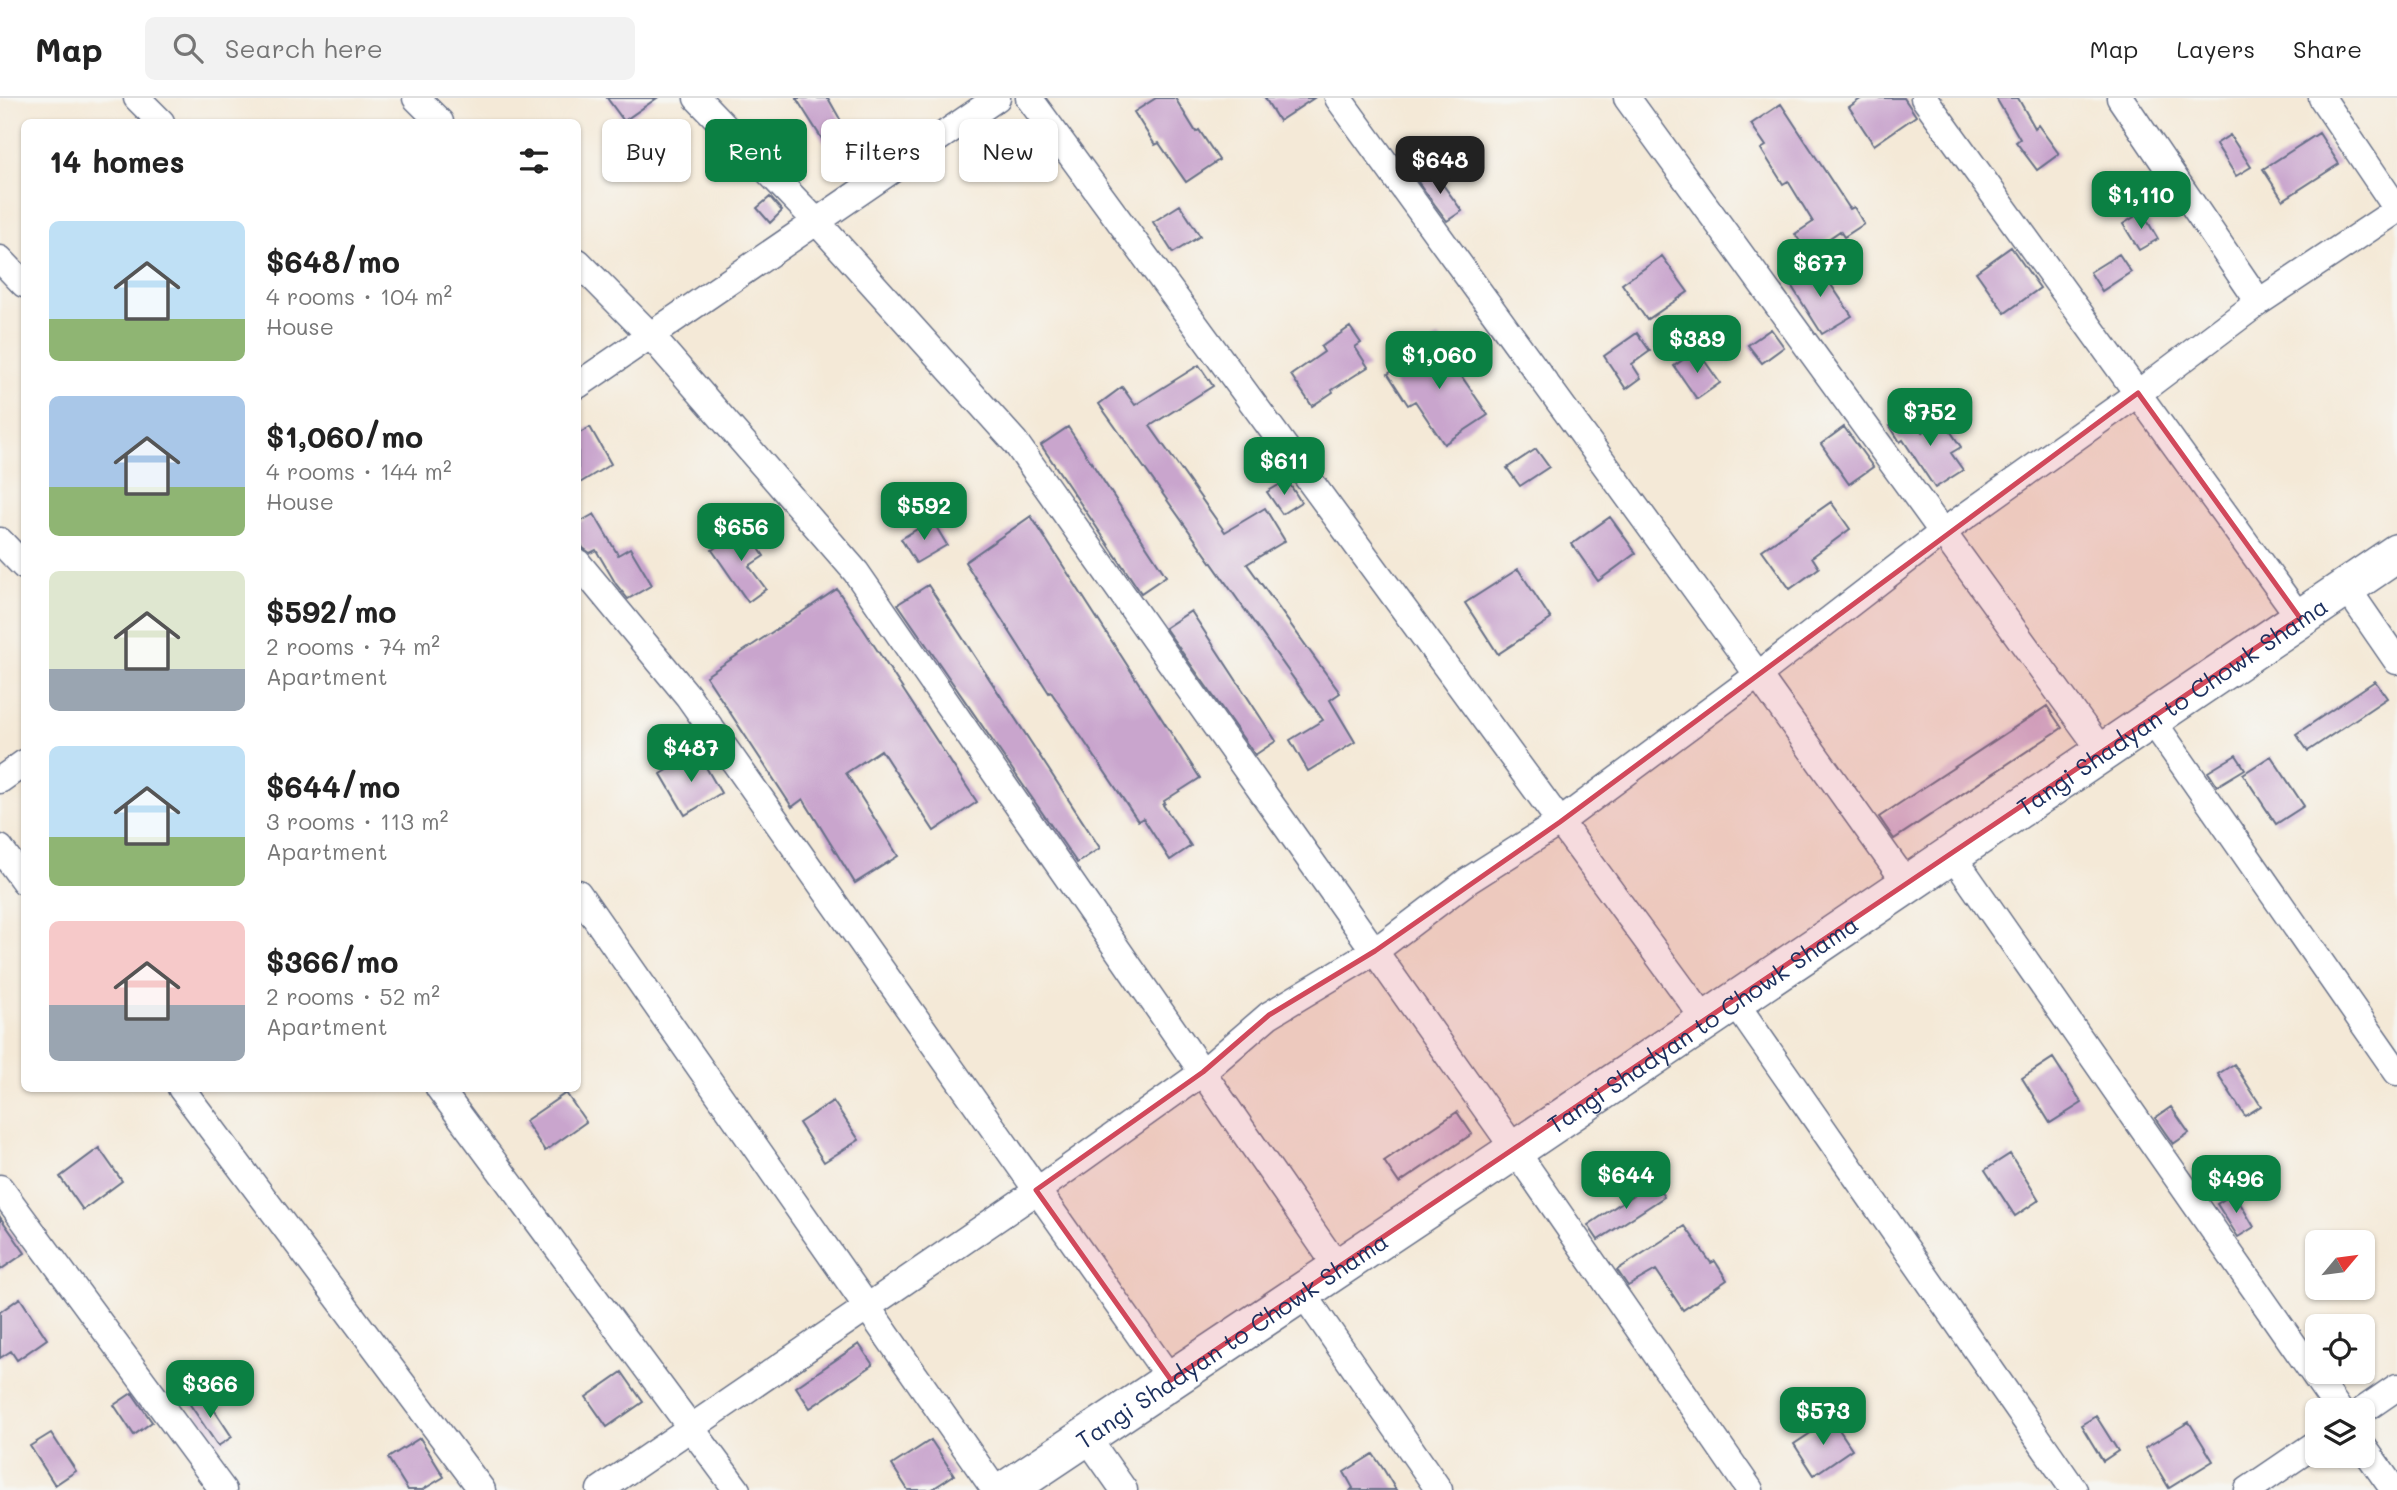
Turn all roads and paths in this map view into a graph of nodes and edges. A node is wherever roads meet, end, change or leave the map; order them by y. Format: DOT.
graph roads {
  1 [pos="137,98"];
  2 [pos="416,98"];
  3 [pos="697,98"];
  4 [pos="1029,98"];
  5 [pos="1338,98"];
  6 [pos="1627,98"];
  7 [pos="1924,98"];
  8 [pos="2120,98"];
  9 [pos="2322,98"];
  10 [pos="988,100"];
  11 [pos="158,119"];
  12 [pos="437,119"];
  13 [pos="2397,209"];
  14 [pos="817,222"];
  15 [pos="0,259"];
  16 [pos="581,265"];
  17 [pos="21,281"];
  18 [pos="2259,302"];
  19 [pos="650,335"];
  20 [pos="581,383"];
  21 [pos="2138,393"];
  22 [pos="1942,532"];
  23 [pos="0,541"];
  24 [pos="2397,553"];
  25 [pos="21,563"];
  26 [pos="581,567"];
  27 [pos="2346,587"];
  28 [pos="2300,618"];
  29 [pos="2397,661"];
  30 [pos="1758,675"];
  31 [pos="2152,720"];
  32 [pos="2103,753"];
  33 [pos="21,765"];
  34 [pos="0,780"];
  35 [pos="1560,821"];
  36 [pos="0,848"];
  37 [pos="1952,855"];
  38 [pos="21,877"];
  39 [pos="1907,884"];
  40 [pos="581,897"];
  41 [pos="1375,951"];
  42 [pos="1720,1011"];
  43 [pos="1203,1072"];
  44 [pos="2397,1072"];
  45 [pos="184,1092"];
  46 [pos="442,1092"];
  47 [pos="1514,1150"];
  48 [pos="0,1188"];
  49 [pos="1037,1190"];
  50 [pos="1338,1268"];
  51 [pos="1302,1292"];
  52 [pos="866,1306"];
  53 [pos="1171,1380"];
  54 [pos="2397,1387"];
  55 [pos="2331,1398"];
  56 [pos="2375,1402"];
  57 [pos="690,1427"];
  58 [pos="1086,1436"];
  59 [pos="2305,1451"];
  60 [pos="2375,1463"];
  61 [pos="223,1490"];
  62 [pos="482,1490"];
  63 [pos="600,1490"];
  64 [pos="737,1490"];
  65 [pos="995,1490"];
  66 [pos="1006,1490"];
  67 [pos="1124,1490"];
  68 [pos="1439,1490"];
  69 [pos="1750,1490"];
  70 [pos="2074,1490"];
  71 [pos="2248,1490"];
  72 [pos="2394,1490"];
  1 -- 11 [label="street"];
  2 -- 12 [label="street"];
  3 -- 14 [label="street"];
  4 -- 35 [label="street"];
  5 -- 30 [label="street"];
  6 -- 22 [label="street"];
  7 -- 21 [label="street"];
  8 -- 18 [label="street"];
  9 -- 13 [label="street"];
  10 -- 14 [label="street"];
  13 -- 18 [label="street"];
  14 -- 19 [label="street"];
  14 -- 41 [label="street"];
  15 -- 17 [label="street"];
  16 -- 19 [label="street"];
  18 -- 21 [label="street"];
  19 -- 20 [label="street"];
  19 -- 43 [label="street"];
  21 -- 22 [label="street"];
  21 -- 28 [label="street"];
  22 -- 30 [label="street"];
  22 -- 32 [label="street"];
  23 -- 25 [label="street"];
  24 -- 27 [label="main road, Tangi Shadyan to Chowk Shama"];
  26 -- 49 [label="street"];
  27 -- 28 [label="main road, Tangi Shadyan to Chowk Shama"];
  27 -- 29 [label="street"];
  28 -- 31 [label="main road, Tangi Shadyan to Chowk Shama"];
  30 -- 35 [label="street"];
  30 -- 39 [label="street"];
  31 -- 32 [label="main road, Tangi Shadyan to Chowk Shama"];
  31 -- 44 [label="street"];
  32 -- 37 [label="main road, Tangi Shadyan to Chowk Shama"];
  33 -- 34 [label="street"];
  35 -- 41 [label="street"];
  35 -- 42 [label="street"];
  36 -- 38 [label="street"];
  37 -- 39 [label="main road, Tangi Shadyan to Chowk Shama"];
  37 -- 55 [label="street"];
  39 -- 42 [label="main road, Tangi Shadyan to Chowk Shama"];
  40 -- 52 [label="street"];
  41 -- 43 [label="street"];
  41 -- 47 [label="street"];
  42 -- 47 [label="main road, Tangi Shadyan to Chowk Shama"];
  42 -- 70 [label="street"];
  43 -- 49 [label="street"];
  43 -- 50 [label="street"];
  45 -- 62 [label="street"];
  46 -- 57 [label="street"];
  47 -- 50 [label="main road, Tangi Shadyan to Chowk Shama"];
  47 -- 69 [label="street"];
  48 -- 61 [label="street"];
  49 -- 52 [label="street"];
  49 -- 53 [label="street"];
  50 -- 51 [label="main road, Tangi Shadyan to Chowk Shama"];
  51 -- 53 [label="main road, Tangi Shadyan to Chowk Shama"];
  51 -- 68 [label="street"];
  52 -- 57 [label="street"];
  52 -- 65 [label="street"];
  53 -- 58 [label="main road, Tangi Shadyan to Chowk Shama"];
  54 -- 56 [label="street"];
  57 -- 63 [label="street"];
  57 -- 64 [label="street"];
  58 -- 66 [label="main road, Tangi Shadyan to Chowk Shama"];
  58 -- 67 [label="street"];
  59 -- 71 [label="street"];
  60 -- 72 [label="street"];
}
